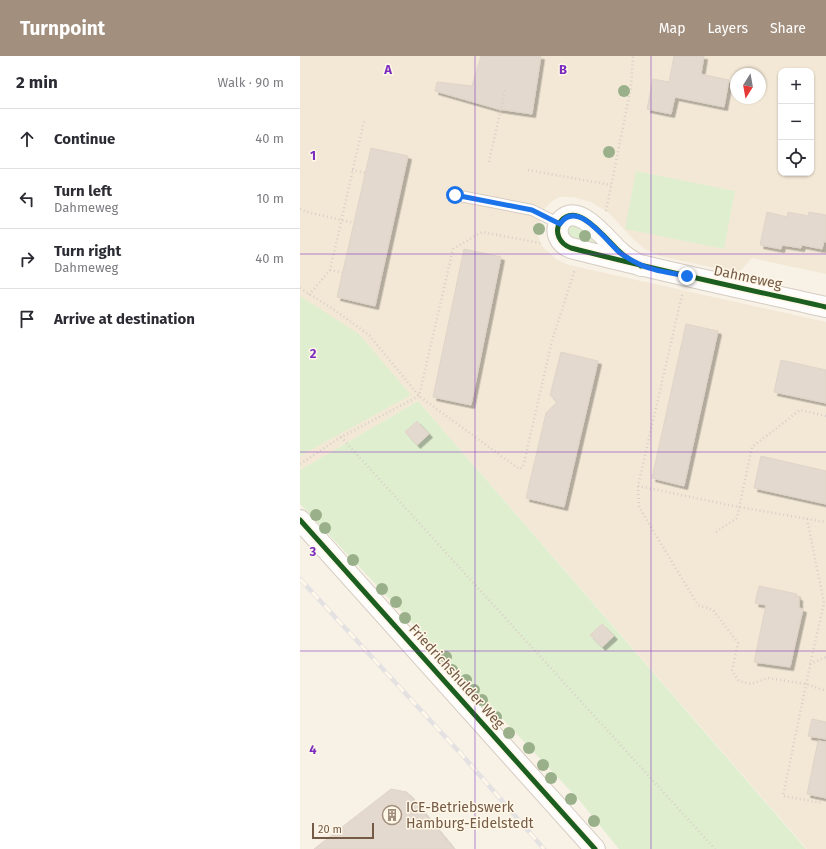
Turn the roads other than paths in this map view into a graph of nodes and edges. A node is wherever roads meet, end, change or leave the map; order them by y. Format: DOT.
graph roads {
  1 [pos="455,195"];
  2 [pos="560,224"];
  3 [pos="641,266"];
  4 [pos="826,307"];
  5 [pos="300,520"];
  6 [pos="595,849"];
  1 -- 2 [label="lane"];
  2 -- 3 [label="street, Dahmeweg"];
  2 -- 3 [label="street, Dahmeweg"];
  3 -- 4 [label="street, Dahmeweg"];
  5 -- 6 [label="street, Friedrichshulder Weg"];
}
